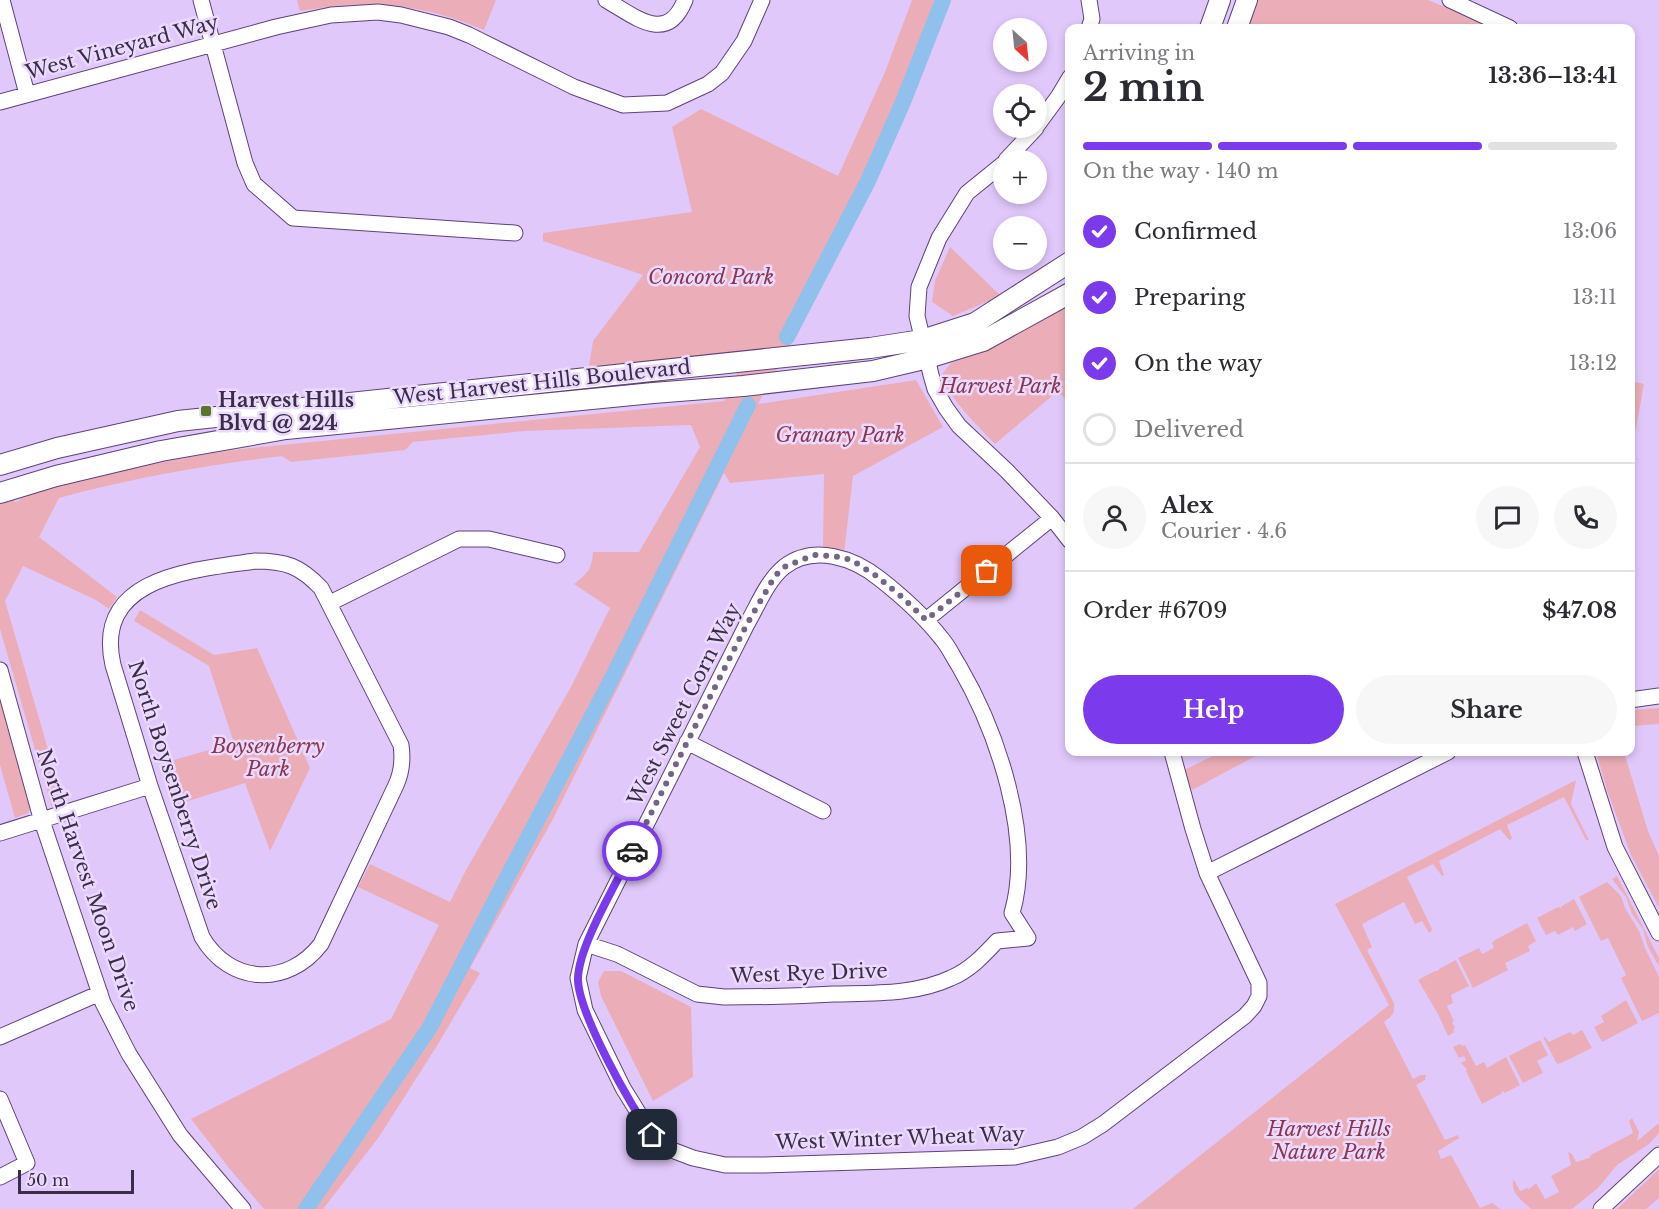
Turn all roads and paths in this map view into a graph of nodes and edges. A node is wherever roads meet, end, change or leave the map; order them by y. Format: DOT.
graph roads {
  1 [pos="2,0"];
  2 [pos="201,0"];
  3 [pos="606,0"];
  4 [pos="685,0"];
  5 [pos="762,0"];
  6 [pos="1089,0"];
  7 [pos="1220,0"];
  8 [pos="1247,0"];
  9 [pos="1450,0"];
  10 [pos="1090,24"];
  11 [pos="1211,24"];
  12 [pos="1238,24"];
  13 [pos="1501,24"];
  14 [pos="212,44"];
  15 [pos="1065,85"];
  16 [pos="27,94"];
  17 [pos="0,102"];
  18 [pos="1047,112"];
  19 [pos="1026,138"];
  20 [pos="1016,150"];
  21 [pos="993,172"];
  22 [pos="515,233"];
  23 [pos="1065,265"];
  24 [pos="1065,296"];
  25 [pos="925,349"];
  26 [pos="0,465"];
  27 [pos="0,493"];
  28 [pos="1052,518"];
  29 [pos="1065,535"];
  30 [pos="557,555"];
  31 [pos="330,603"];
  32 [pos="926,620"];
  33 [pos="0,670"];
  34 [pos="1659,696"];
  35 [pos="1635,699"];
  36 [pos="687,742"];
  37 [pos="1173,756"];
  38 [pos="1440,756"];
  39 [pos="1586,756"];
  40 [pos="150,786"];
  41 [pos="823,811"];
  42 [pos="41,818"];
  43 [pos="0,833"];
  44 [pos="1207,873"];
  45 [pos="1659,933"];
  46 [pos="586,944"];
  47 [pos="100,993"];
  48 [pos="0,1037"];
  49 [pos="0,1099"];
  50 [pos="672,1150"];
  51 [pos="1659,1155"];
  52 [pos="0,1177"];
  53 [pos="243,1209"];
  54 [pos="1601,1209"];
  1 -- 16 [label="street"];
  2 -- 14 [label="street"];
  3 -- 4 [label="street"];
  5 -- 14 [label="street, West Vineyard Way"];
  6 -- 10 [label="street"];
  7 -- 11 [label="street"];
  8 -- 12 [label="street"];
  9 -- 13 [label="street"];
  14 -- 16 [label="street, West Vineyard Way"];
  14 -- 22 [label="street"];
  15 -- 18 [label="street"];
  16 -- 17 [label="street, West Vineyard Way"];
  19 -- 20 [label="street"];
  21 -- 25 [label="street"];
  23 -- 25 [label="street, West Harvest Hills Boulevard"];
  24 -- 25 [label="street, West Harvest Hills Boulevard"];
  25 -- 26 [label="street, West Harvest Hills Boulevard"];
  25 -- 27 [label="street, West Harvest Hills Boulevard"];
  25 -- 28 [label="street"];
  28 -- 29 [label="street"];
  28 -- 32 [label="street"];
  30 -- 31 [label="street"];
  31 -- 40 [label="street, North Boysenberry Drive"];
  31 -- 40 [label="street, North Boysenberry Drive"];
  32 -- 36 [label="street, West Sweet Corn Way"];
  32 -- 46 [label="street, West Rye Drive"];
  33 -- 42 [label="street, North Harvest Moon Drive"];
  34 -- 35 [label="street"];
  36 -- 41 [label="street"];
  36 -- 46 [label="street, West Sweet Corn Way"];
  37 -- 44 [label="street"];
  38 -- 44 [label="street"];
  39 -- 45 [label="street"];
  40 -- 42 [label="street"];
  42 -- 43 [label="street"];
  42 -- 47 [label="street, North Harvest Moon Drive"];
  44 -- 50 [label="street, West Winter Wheat Way"];
  46 -- 50 [label="street, West Sweet Corn Way"];
  47 -- 48 [label="street"];
  47 -- 53 [label="street, North Harvest Moon Drive"];
  49 -- 52 [label="street"];
  51 -- 54 [label="street"];
}
